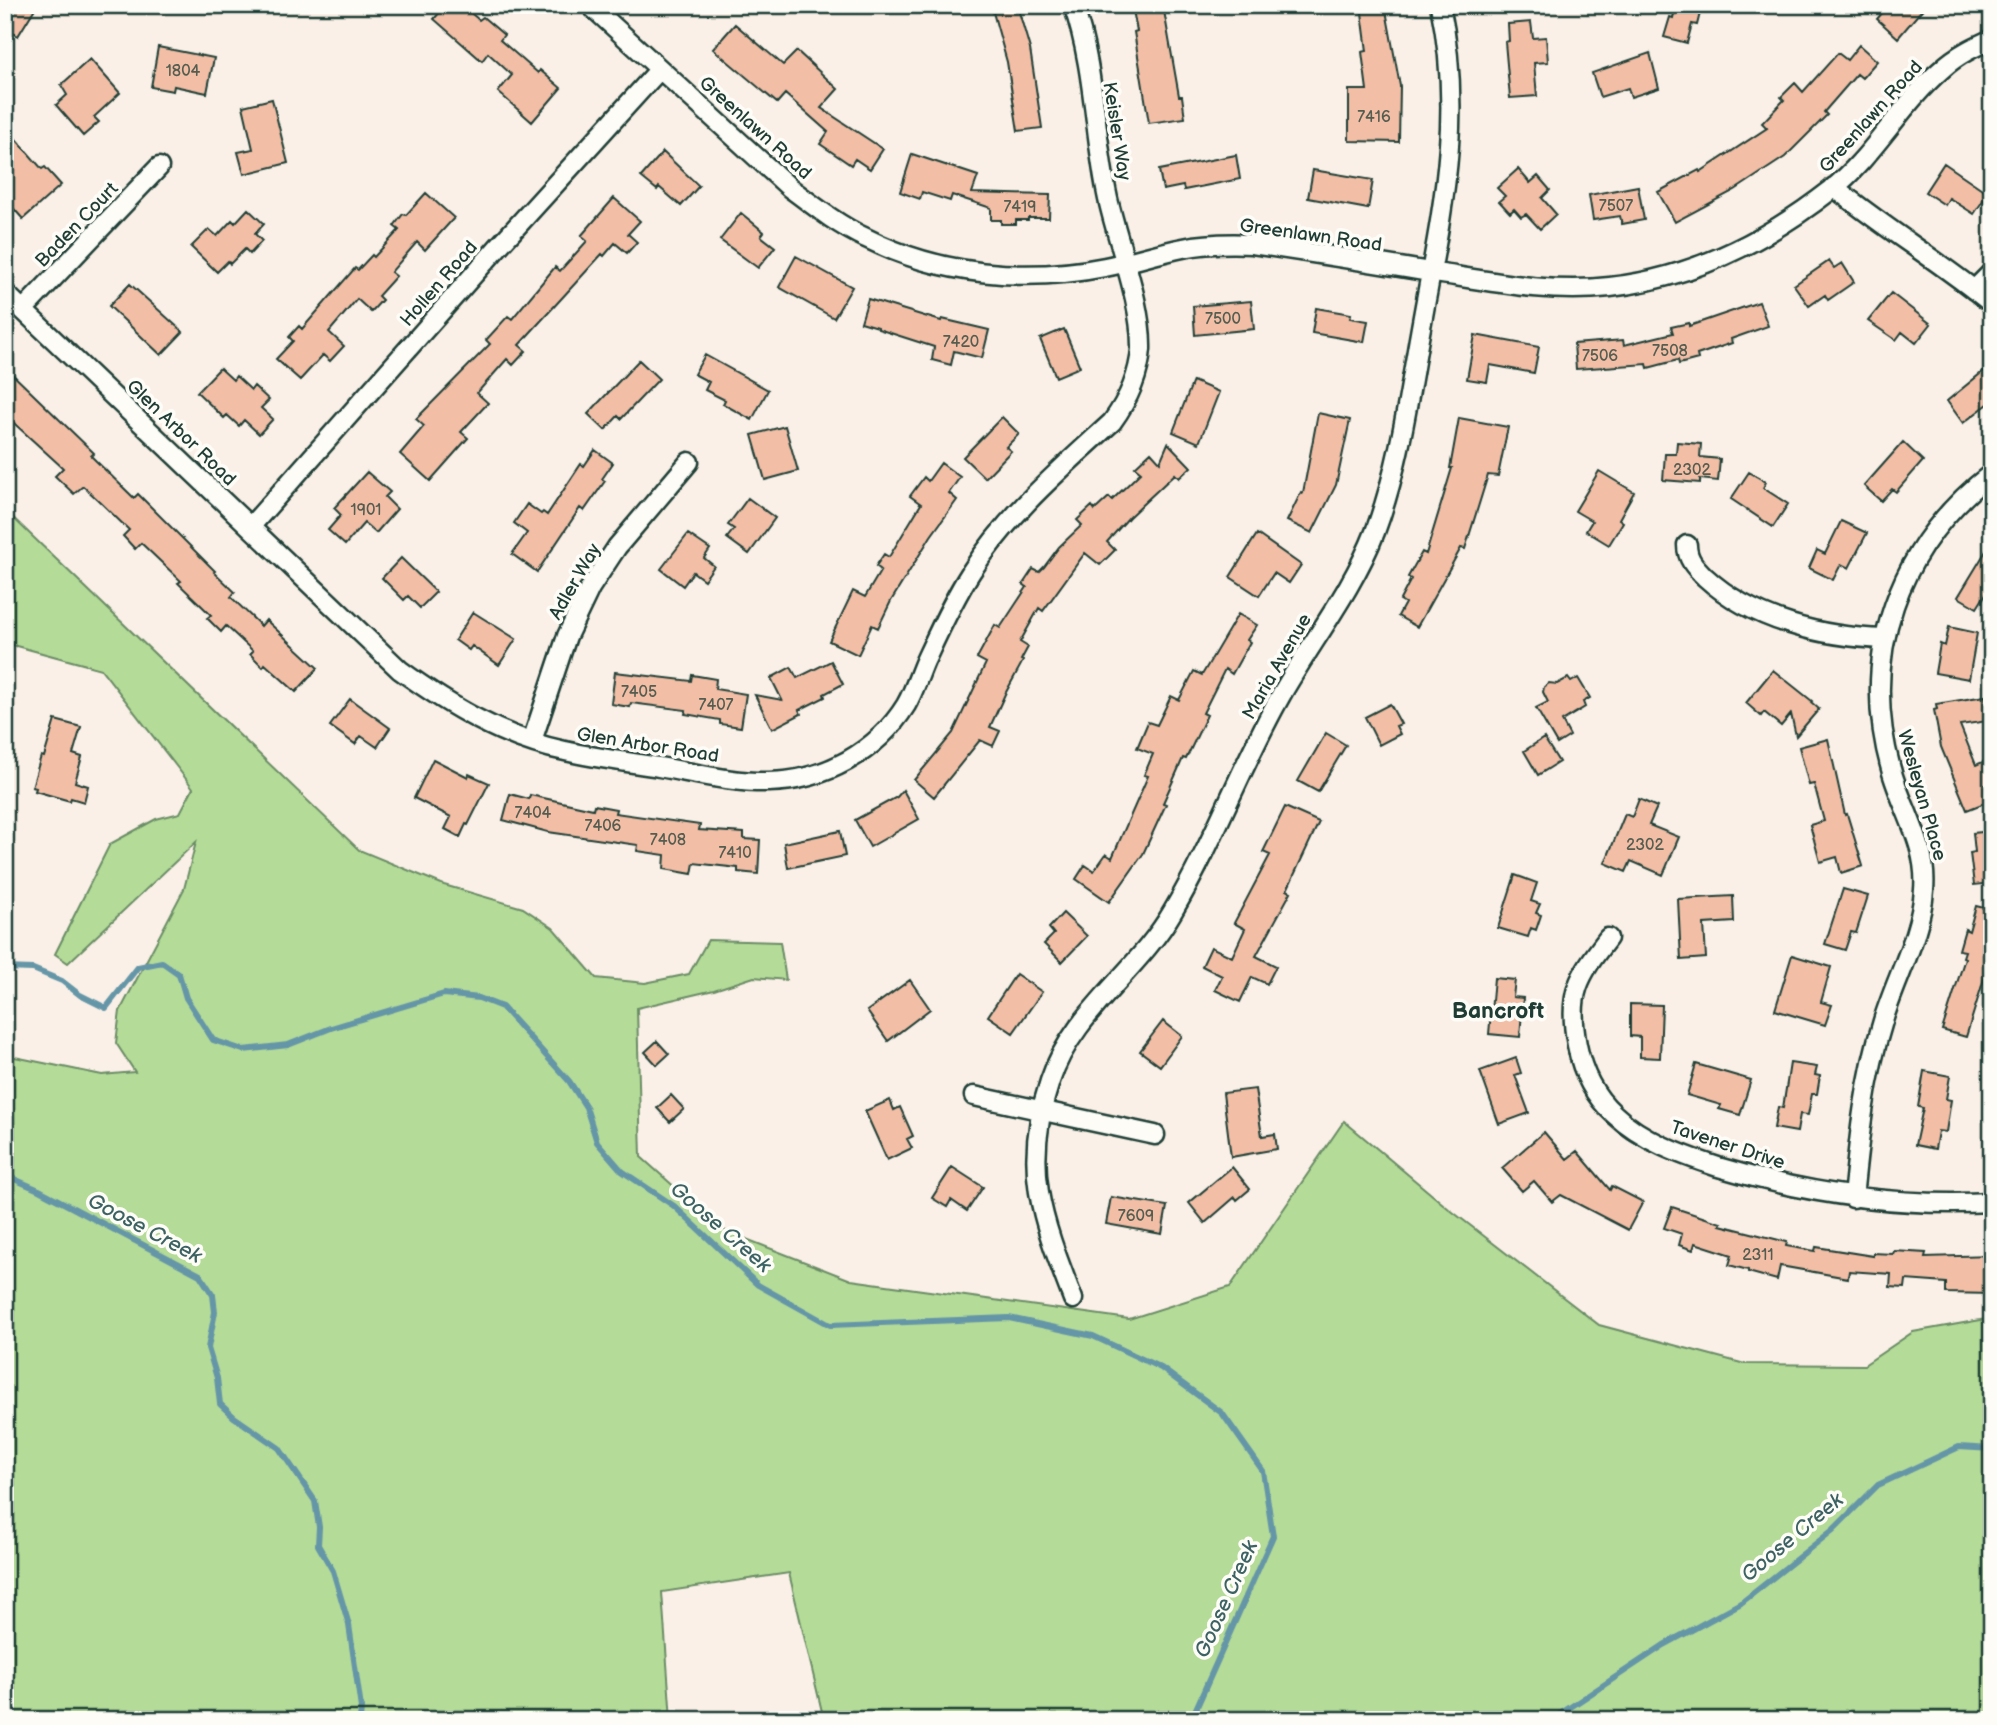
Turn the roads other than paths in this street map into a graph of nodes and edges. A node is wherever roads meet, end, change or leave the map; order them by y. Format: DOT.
graph roads {
  1 [pos="590,5"];
  2 [pos="1073,5"];
  3 [pos="1440,5"];
  4 [pos="1992,39"];
  5 [pos="660,69"];
  6 [pos="159,167"];
  7 [pos="1834,187"];
  8 [pos="1124,263"];
  9 [pos="1431,272"];
  10 [pos="1992,272"];
  11 [pos="1974,290"];
  12 [pos="5,293"];
  13 [pos="1992,304"];
  14 [pos="23,310"];
  15 [pos="688,462"];
  16 [pos="1992,474"];
  17 [pos="250,527"];
  18 [pos="1688,545"];
  19 [pos="1885,639"];
  20 [pos="532,741"];
  21 [pos="1608,938"];
  22 [pos="974,1096"];
  23 [pos="1042,1111"];
  24 [pos="1155,1135"];
  25 [pos="1853,1198"];
  26 [pos="1992,1202"];
  27 [pos="1073,1299"];
  1 -- 5 [label="street, Greenlawn Road"];
  2 -- 8 [label="street, Keisler Way"];
  3 -- 9 [label="street, Maria Avenue"];
  4 -- 7 [label="street, Greenlawn Road"];
  5 -- 8 [label="street, Greenlawn Road"];
  5 -- 17 [label="street, Hollen Road"];
  6 -- 14 [label="street, Baden Court"];
  7 -- 9 [label="street, Greenlawn Road"];
  7 -- 11 [label="street"];
  8 -- 9 [label="street, Greenlawn Road"];
  8 -- 20 [label="street, Glen Arbor Road"];
  9 -- 23 [label="street, Maria Avenue"];
  10 -- 11 [label="street"];
  11 -- 13 [label="street"];
  12 -- 14 [label="street, Glen Arbor Road"];
  14 -- 17 [label="street, Glen Arbor Road"];
  15 -- 20 [label="street, Adler Way"];
  16 -- 19 [label="street, Wesleyan Place"];
  17 -- 20 [label="street, Glen Arbor Road"];
  18 -- 19 [label="street"];
  19 -- 25 [label="street, Wesleyan Place"];
  21 -- 25 [label="street, Tavener Drive"];
  22 -- 23 [label="street"];
  23 -- 24 [label="street"];
  23 -- 27 [label="street, Maria Avenue"];
  25 -- 26 [label="street, Tavener Drive"];
}
